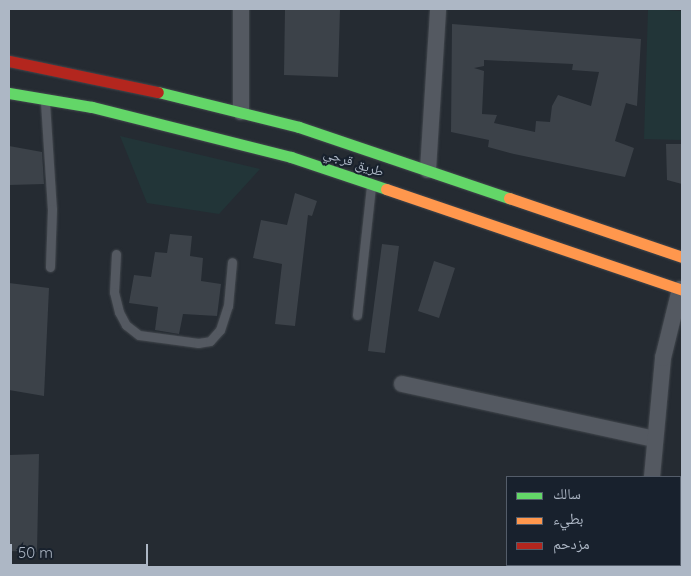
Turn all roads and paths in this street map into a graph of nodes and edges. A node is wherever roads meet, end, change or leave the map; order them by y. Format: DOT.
graph roads {
  1 [pos="241,9"];
  2 [pos="438,9"];
  3 [pos="9,61"];
  4 [pos="9,93"];
  5 [pos="45,99"];
  6 [pos="241,112"];
  7 [pos="299,127"];
  8 [pos="291,157"];
  9 [pos="428,170"];
  10 [pos="371,184"];
  11 [pos="116,254"];
  12 [pos="682,258"];
  13 [pos="232,262"];
  14 [pos="50,267"];
  15 [pos="681,290"];
  16 [pos="357,315"];
  17 [pos="402,384"];
  18 [pos="654,438"];
  19 [pos="652,476"];
  1 -- 6 [label="street"];
  2 -- 9 [label="street"];
  3 -- 6 [label="highway, طريق قرجي"];
  4 -- 5 [label="highway, طريق قرجي"];
  5 -- 8 [label="highway, طريق قرجي"];
  5 -- 14 [label="lane"];
  6 -- 7 [label="highway, طريق قرجي"];
  7 -- 8 [label="highway"];
  7 -- 9 [label="highway, طريق قرجي"];
  8 -- 10 [label="highway, طريق قرجي"];
  9 -- 12 [label="highway, طريق قرجي"];
  10 -- 15 [label="highway, طريق قرجي"];
  10 -- 16 [label="lane"];
  11 -- 13 [label="lane"];
  15 -- 18 [label="street"];
  17 -- 18 [label="street"];
  18 -- 19 [label="street"];
}
